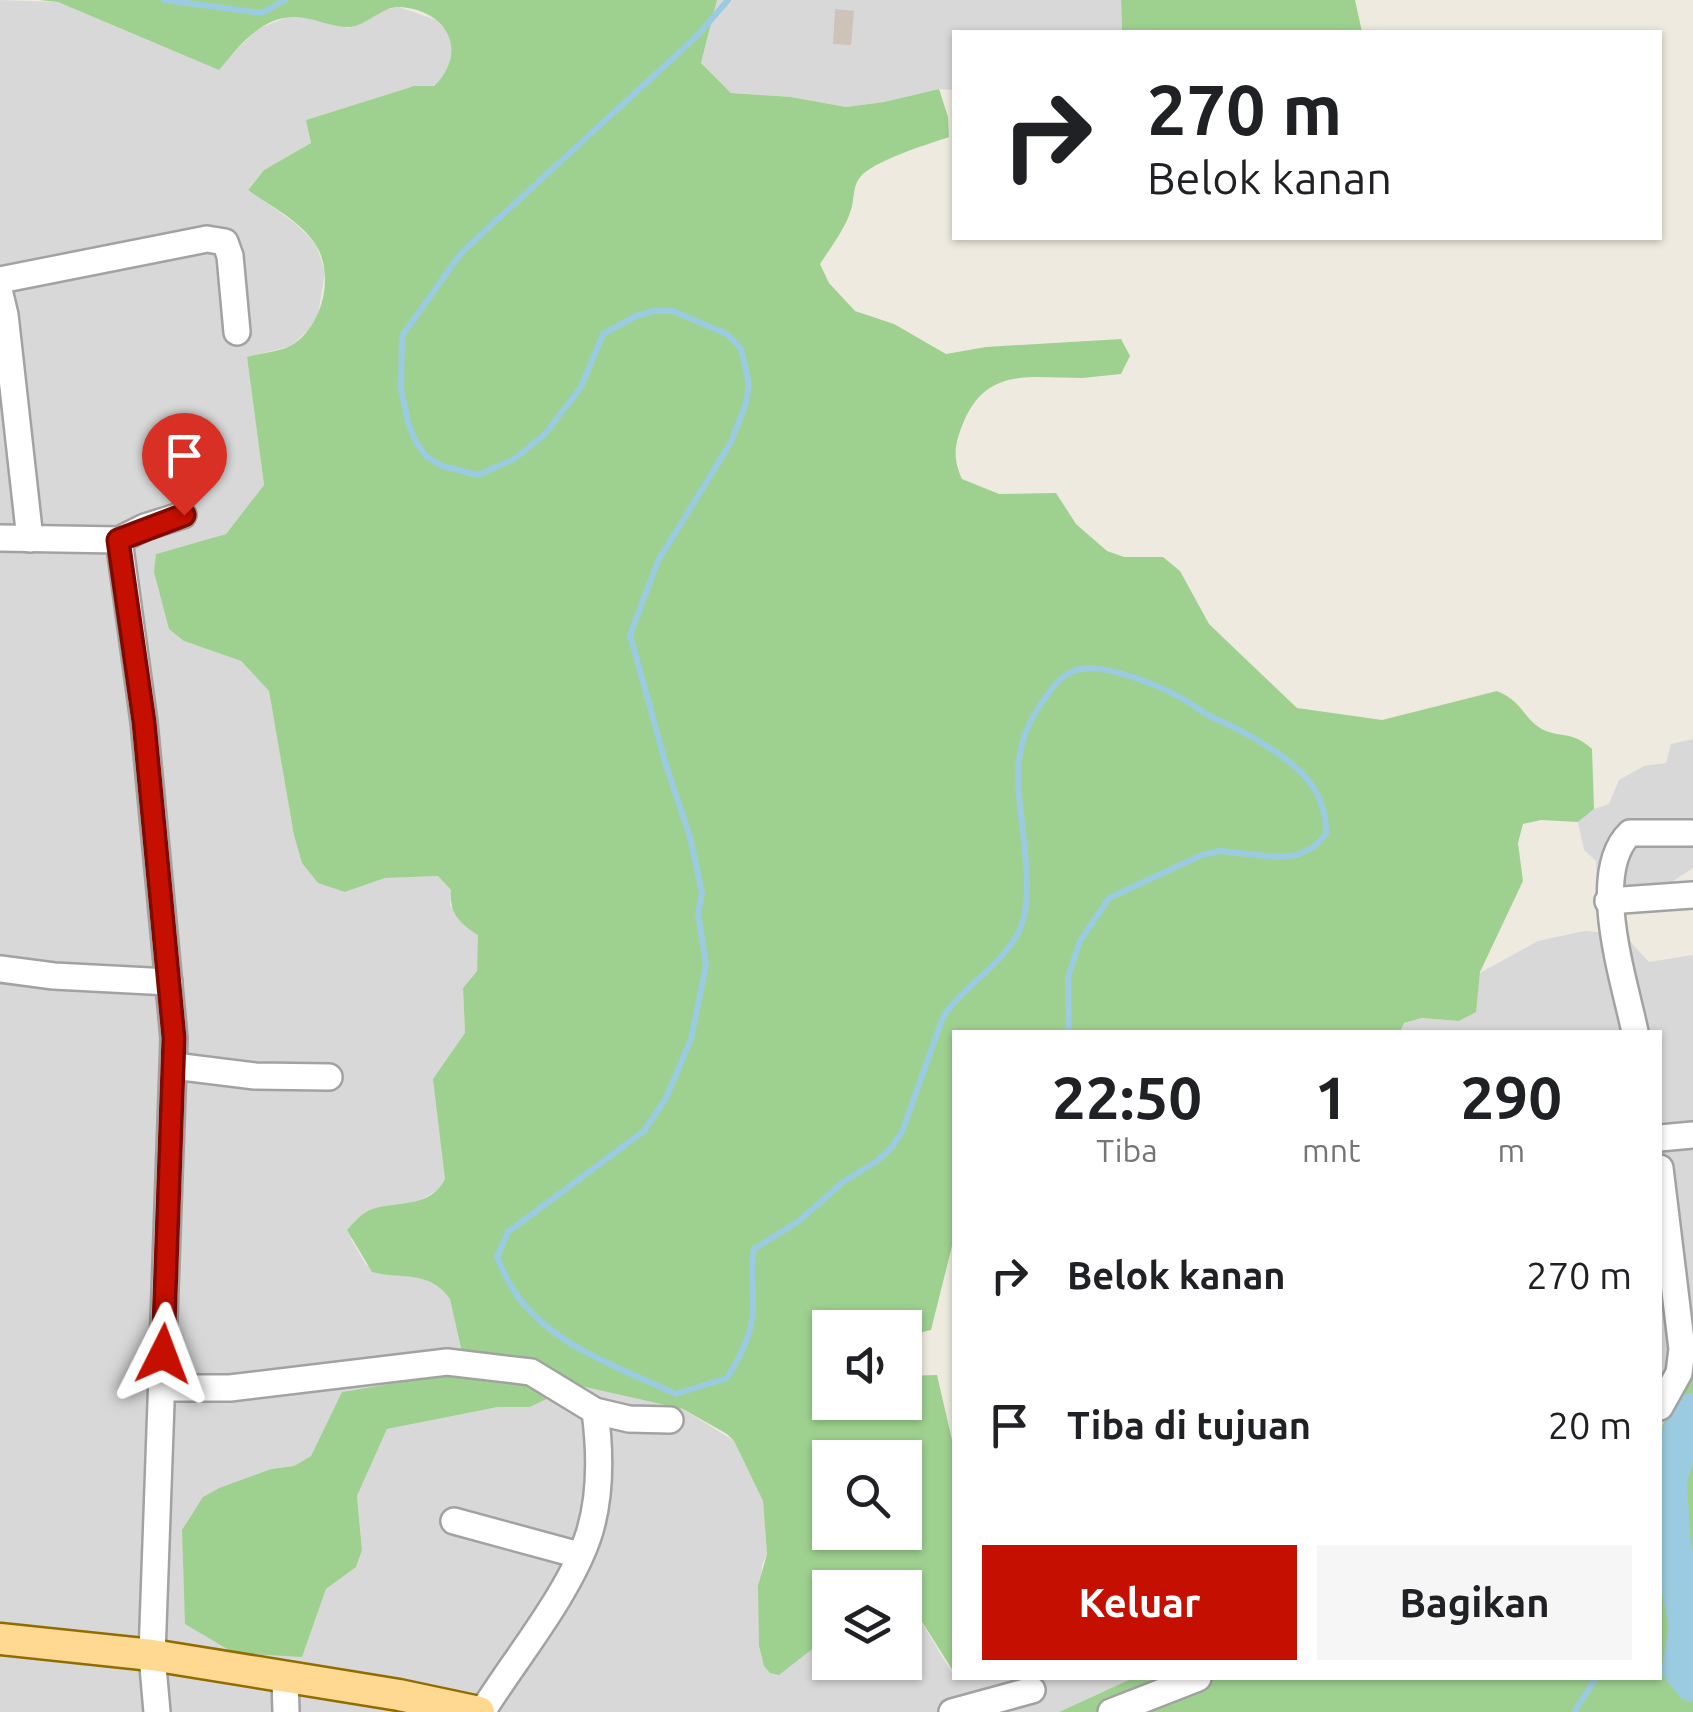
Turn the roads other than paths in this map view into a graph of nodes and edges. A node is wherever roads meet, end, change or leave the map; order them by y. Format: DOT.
graph roads {
  1 [pos="0,280"];
  2 [pos="0,294"];
  3 [pos="237,332"];
  4 [pos="10,458"];
  5 [pos="184,515"];
  6 [pos="0,538"];
  7 [pos="30,538"];
  8 [pos="118,540"];
  9 [pos="1690,833"];
  10 [pos="1693,895"];
  11 [pos="1608,901"];
  12 [pos="0,969"];
  13 [pos="169,982"];
  14 [pos="1635,1030"];
  15 [pos="174,1066"];
  16 [pos="328,1077"];
  17 [pos="1693,1135"];
  18 [pos="1662,1138"];
  19 [pos="1662,1184"];
  20 [pos="162,1388"];
  21 [pos="1662,1403"];
  22 [pos="595,1411"];
  23 [pos="670,1420"];
  24 [pos="454,1521"];
  25 [pos="580,1555"];
  26 [pos="0,1639"];
  27 [pos="152,1655"];
  28 [pos="285,1677"];
  29 [pos="1193,1680"];
  30 [pos="1033,1693"];
  31 [pos="401,1704"];
  32 [pos="157,1712"];
  33 [pos="286,1712"];
  34 [pos="480,1712"];
  35 [pos="952,1712"];
  36 [pos="1111,1712"];
  1 -- 3 [label="street"];
  2 -- 4 [label="street"];
  4 -- 7 [label="street"];
  5 -- 8 [label="street"];
  6 -- 7 [label="street"];
  7 -- 8 [label="street"];
  8 -- 13 [label="street"];
  9 -- 11 [label="street"];
  10 -- 11 [label="street"];
  11 -- 14 [label="street"];
  12 -- 13 [label="street"];
  13 -- 15 [label="street"];
  15 -- 16 [label="street"];
  15 -- 20 [label="street"];
  17 -- 18 [label="street"];
  19 -- 21 [label="street"];
  20 -- 22 [label="street"];
  20 -- 27 [label="street"];
  22 -- 23 [label="street"];
  22 -- 25 [label="street"];
  24 -- 25 [label="street"];
  25 -- 34 [label="street"];
  26 -- 27 [label="main road"];
  27 -- 28 [label="main road"];
  27 -- 32 [label="street"];
  28 -- 31 [label="main road"];
  28 -- 33 [label="street"];
  29 -- 36 [label="street"];
  30 -- 35 [label="street"];
  31 -- 34 [label="main road"];
}
